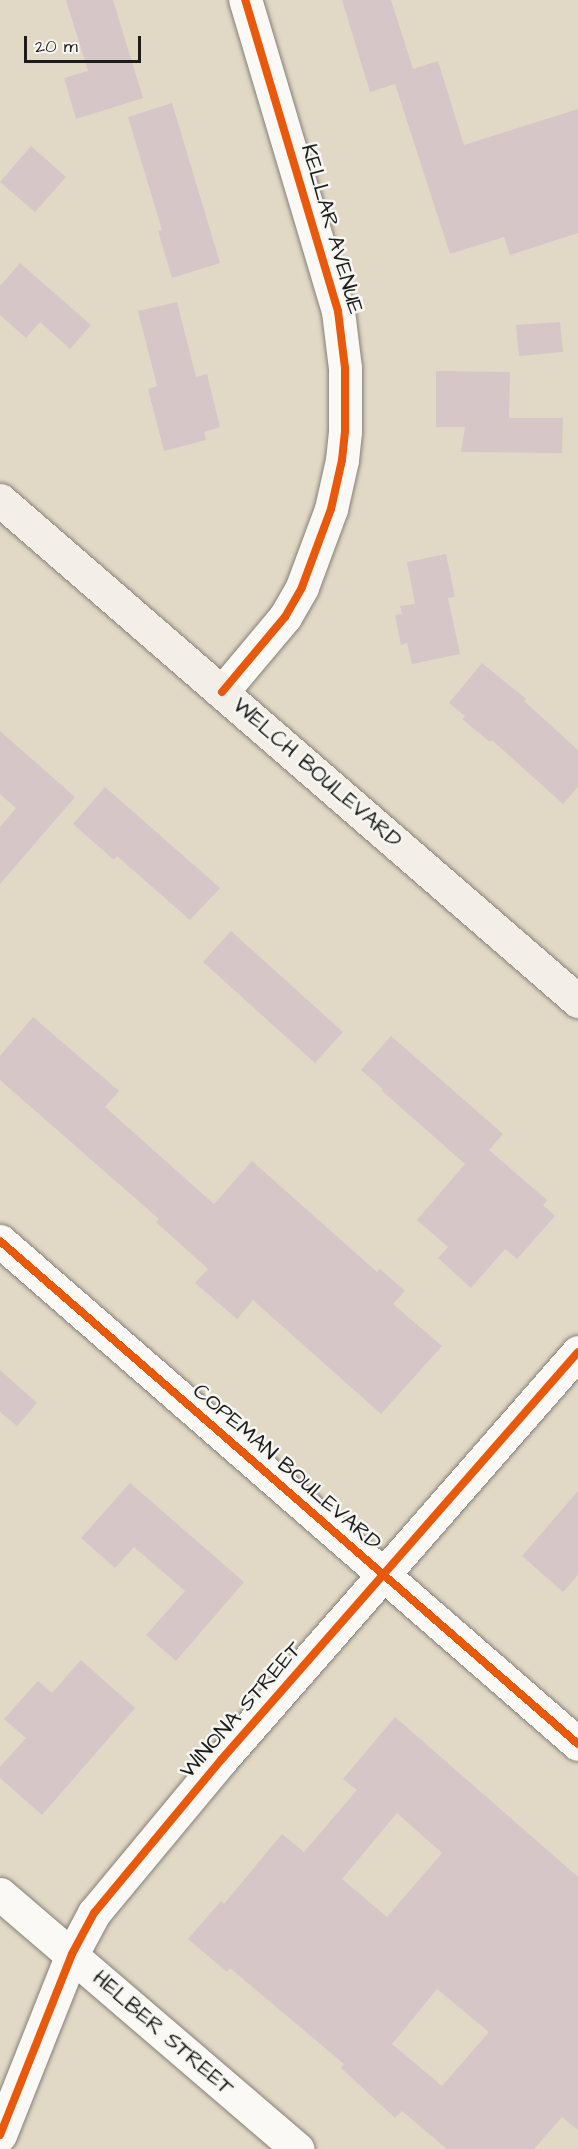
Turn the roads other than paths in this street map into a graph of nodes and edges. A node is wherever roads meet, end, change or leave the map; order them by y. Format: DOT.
graph roads {
  1 [pos="245,0"];
  2 [pos="0,500"];
  3 [pos="222,692"];
  4 [pos="578,1001"];
  5 [pos="0,1241"];
  6 [pos="578,1352"];
  7 [pos="383,1575"];
  8 [pos="578,1744"];
  9 [pos="0,1894"];
  10 [pos="72,1954"];
  11 [pos="0,2135"];
  12 [pos="298,2149"];
  1 -- 3 [label="street, KELLAR AVENUE"];
  2 -- 3 [label="main road, WELCH BOULEVARD"];
  3 -- 4 [label="main road, WELCH BOULEVARD"];
  5 -- 7 [label="street, COPEMAN BOULEVARD"];
  6 -- 7 [label="street, WINONA STREET"];
  7 -- 8 [label="street, COPEMAN BOULEVARD"];
  7 -- 10 [label="street, WINONA STREET"];
  9 -- 10 [label="street, HELBER STREET"];
  10 -- 11 [label="street, WINONA STREET"];
  10 -- 12 [label="street, HELBER STREET"];
}
